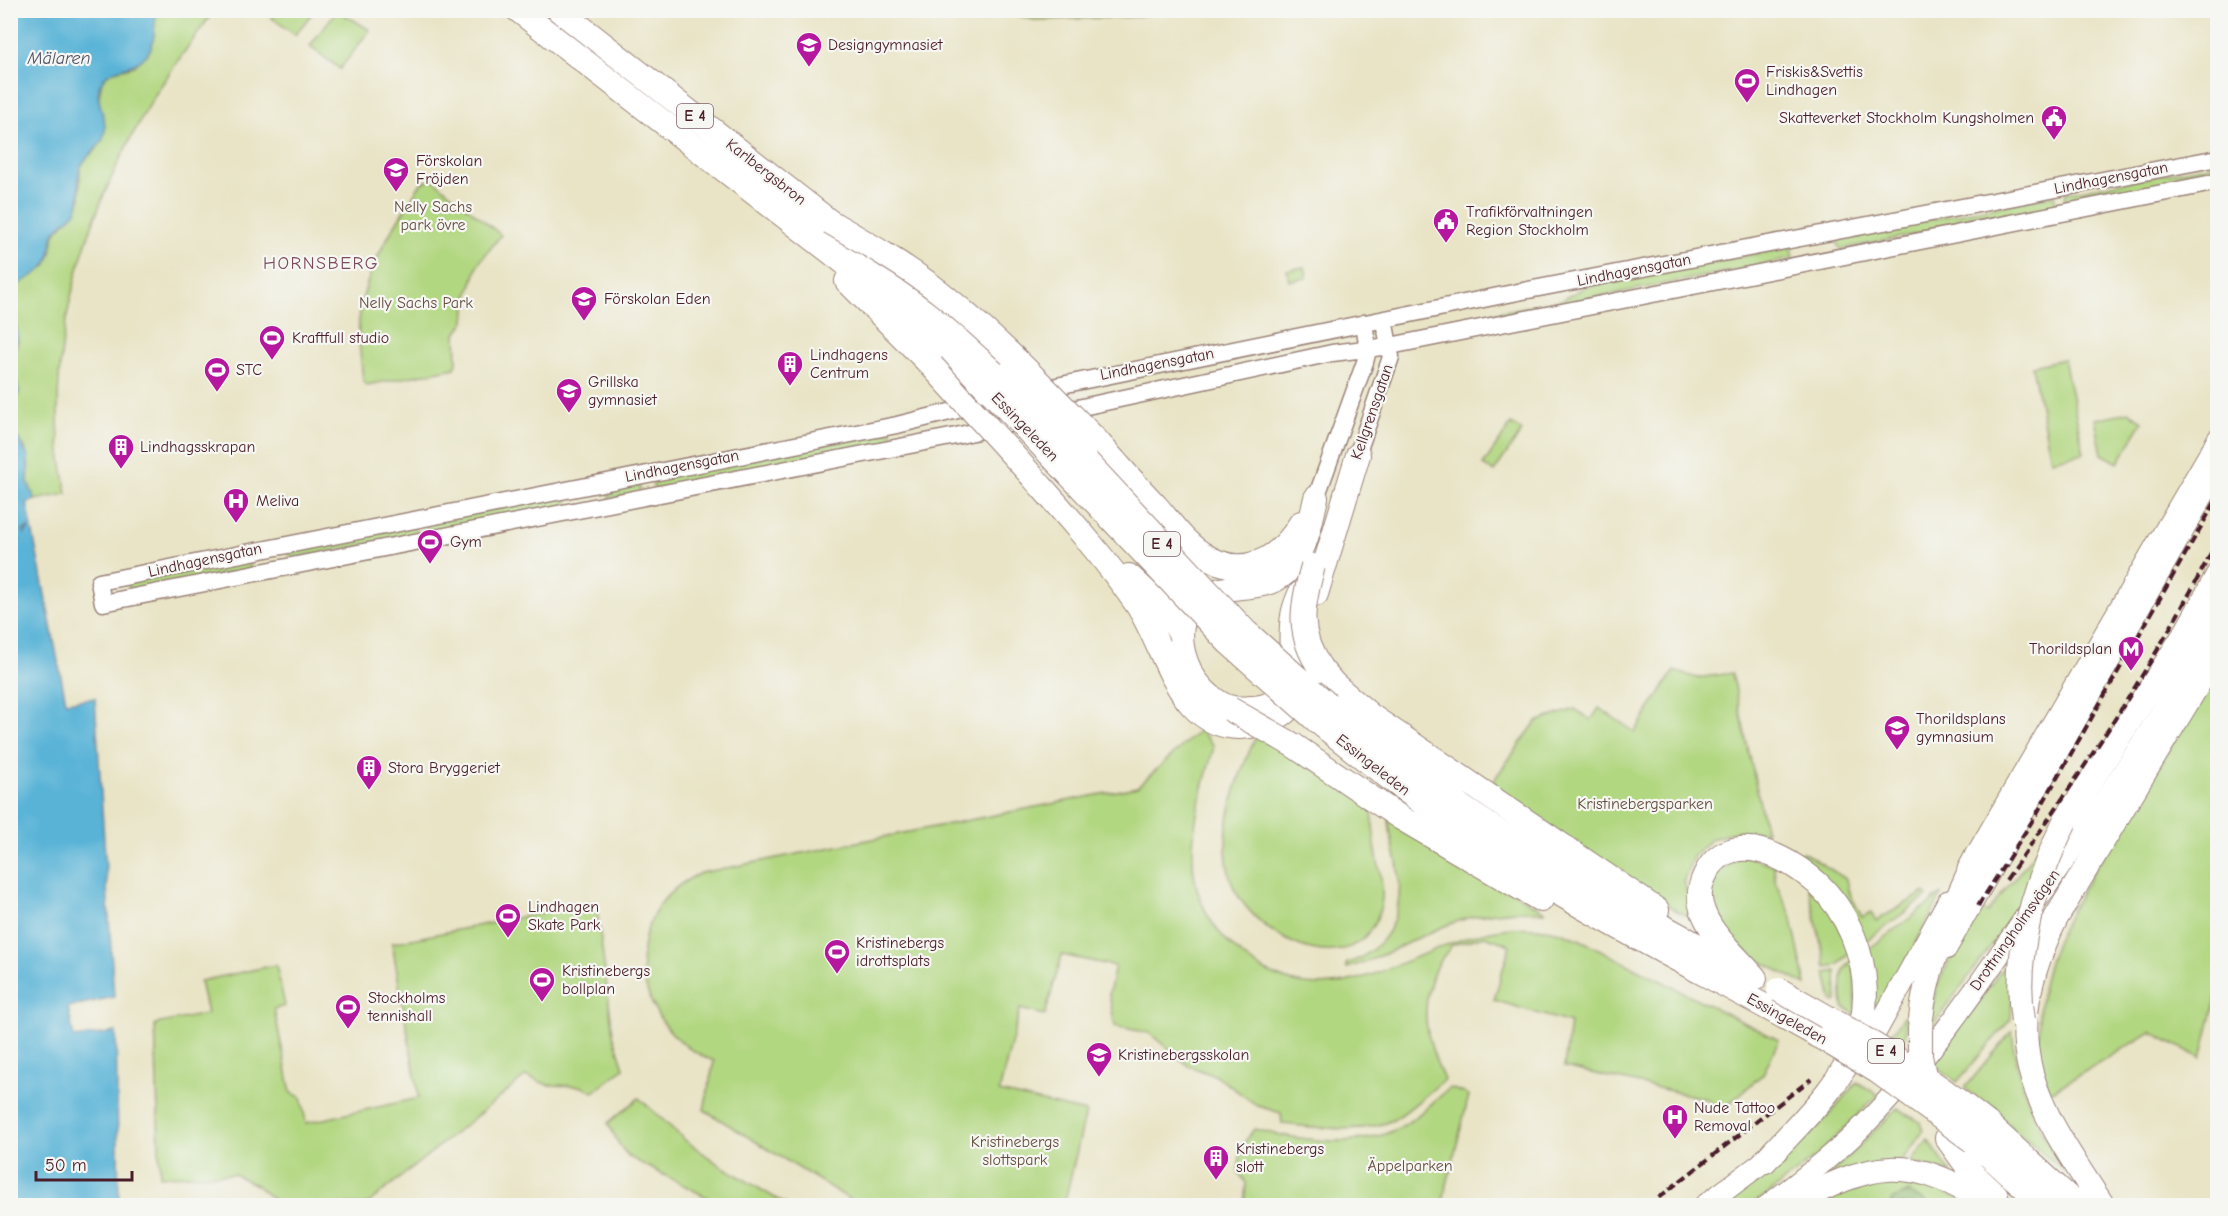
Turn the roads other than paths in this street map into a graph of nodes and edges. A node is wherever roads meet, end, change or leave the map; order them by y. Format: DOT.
graph roads {
  1 [pos="518,10"];
  2 [pos="559,10"];
  3 [pos="2217,158"];
  4 [pos="2217,183"];
  5 [pos="784,217"];
  6 [pos="830,222"];
  7 [pos="1821,234"];
  8 [pos="1825,259"];
  9 [pos="1384,319"];
  10 [pos="1364,323"];
  11 [pos="1390,346"];
  12 [pos="1232,349"];
  13 [pos="1368,350"];
  14 [pos="1234,374"];
  15 [pos="2217,439"];
  16 [pos="1358,455"];
  17 [pos="2217,469"];
  18 [pos="1327,500"];
  19 [pos="1089,540"];
  20 [pos="1294,561"];
  21 [pos="2164,564"];
  22 [pos="2217,575"];
  23 [pos="2217,616"];
  24 [pos="1181,635"];
  25 [pos="2217,651"];
  26 [pos="1230,709"];
  27 [pos="1321,712"];
  28 [pos="2059,712"];
  29 [pos="1977,855"];
  30 [pos="1617,927"];
  31 [pos="1699,947"];
  32 [pos="1755,978"];
  33 [pos="1774,999"];
  34 [pos="2023,1020"];
  35 [pos="1921,1022"];
  36 [pos="1980,1132"];
  37 [pos="1765,1161"];
  38 [pos="1704,1206"];
  39 [pos="1767,1206"];
  40 [pos="1789,1206"];
  41 [pos="1992,1206"];
  42 [pos="2006,1206"];
  43 [pos="2045,1206"];
  44 [pos="2078,1206"];
  45 [pos="2103,1206"];
  1 -- 5 [label="highway, Karlbergsbron / E 4"];
  2 -- 6 [label="highway, Karlbergsbron / E 4"];
  3 -- 7 [label="street, Lindhagensgatan"];
  4 -- 8 [label="street, Lindhagensgatan"];
  5 -- 19 [label="highway, bridge"];
  5 -- 27 [label="highway, Essingeleden / E 4, bridge"];
  6 -- 20 [label="highway, bridge"];
  6 -- 27 [label="highway, Essingeleden / E 4, bridge"];
  7 -- 8 [label="street"];
  7 -- 9 [label="street, Lindhagensgatan"];
  8 -- 11 [label="street, Lindhagensgatan"];
  9 -- 10 [label="street, Lindhagensgatan"];
  9 -- 11 [label="street, Kellgrensgatan"];
  10 -- 12 [label="street, Lindhagensgatan"];
  10 -- 13 [label="street, Kellgrensgatan"];
  11 -- 13 [label="street, Lindhagensgatan"];
  11 -- 16 [label="street, Kellgrensgatan"];
  12 -- 14 [label="street"];
  12 -- 14 [label="street, Lindhagensgatan"];
  13 -- 14 [label="street, Lindhagensgatan"];
  13 -- 18 [label="street, Kellgrensgatan"];
  15 -- 28 [label="main road"];
  16 -- 18 [label="street, Kellgrensgatan"];
  16 -- 19 [label="highway"];
  17 -- 21 [label="main road"];
  18 -- 20 [label="highway"];
  18 -- 20 [label="highway"];
  19 -- 24 [label="highway"];
  20 -- 24 [label="highway, bridge"];
  20 -- 26 [label="highway, bridge"];
  20 -- 31 [label="highway, bridge"];
  21 -- 28 [label="main road"];
  21 -- 35 [label="main road"];
  22 -- 34 [label="highway, bridge"];
  23 -- 39 [label="main road, Drottningholmsvägen"];
  24 -- 26 [label="highway"];
  25 -- 34 [label="highway"];
  26 -- 30 [label="highway, bridge"];
  27 -- 30 [label="highway, Essingeleden / E 4"];
  27 -- 31 [label="highway, Essingeleden / E 4"];
  28 -- 29 [label="main road"];
  29 -- 35 [label="highway"];
  29 -- 37 [label="main road"];
  30 -- 33 [label="highway, Essingeleden / E 4"];
  31 -- 32 [label="highway, Essingeleden / E 4"];
  32 -- 33 [label="highway, Essingeleden / E 4"];
  32 -- 37 [label="highway"];
  33 -- 36 [label="highway, Essingeleden / E 4, bridge"];
  34 -- 45 [label="highway"];
  35 -- 42 [label="highway, bridge"];
  36 -- 43 [label="highway, Essingeleden / E 4"];
  36 -- 44 [label="highway, Essingeleden / E 4"];
  37 -- 38 [label="main road"];
  40 -- 41 [label="highway"];
}
